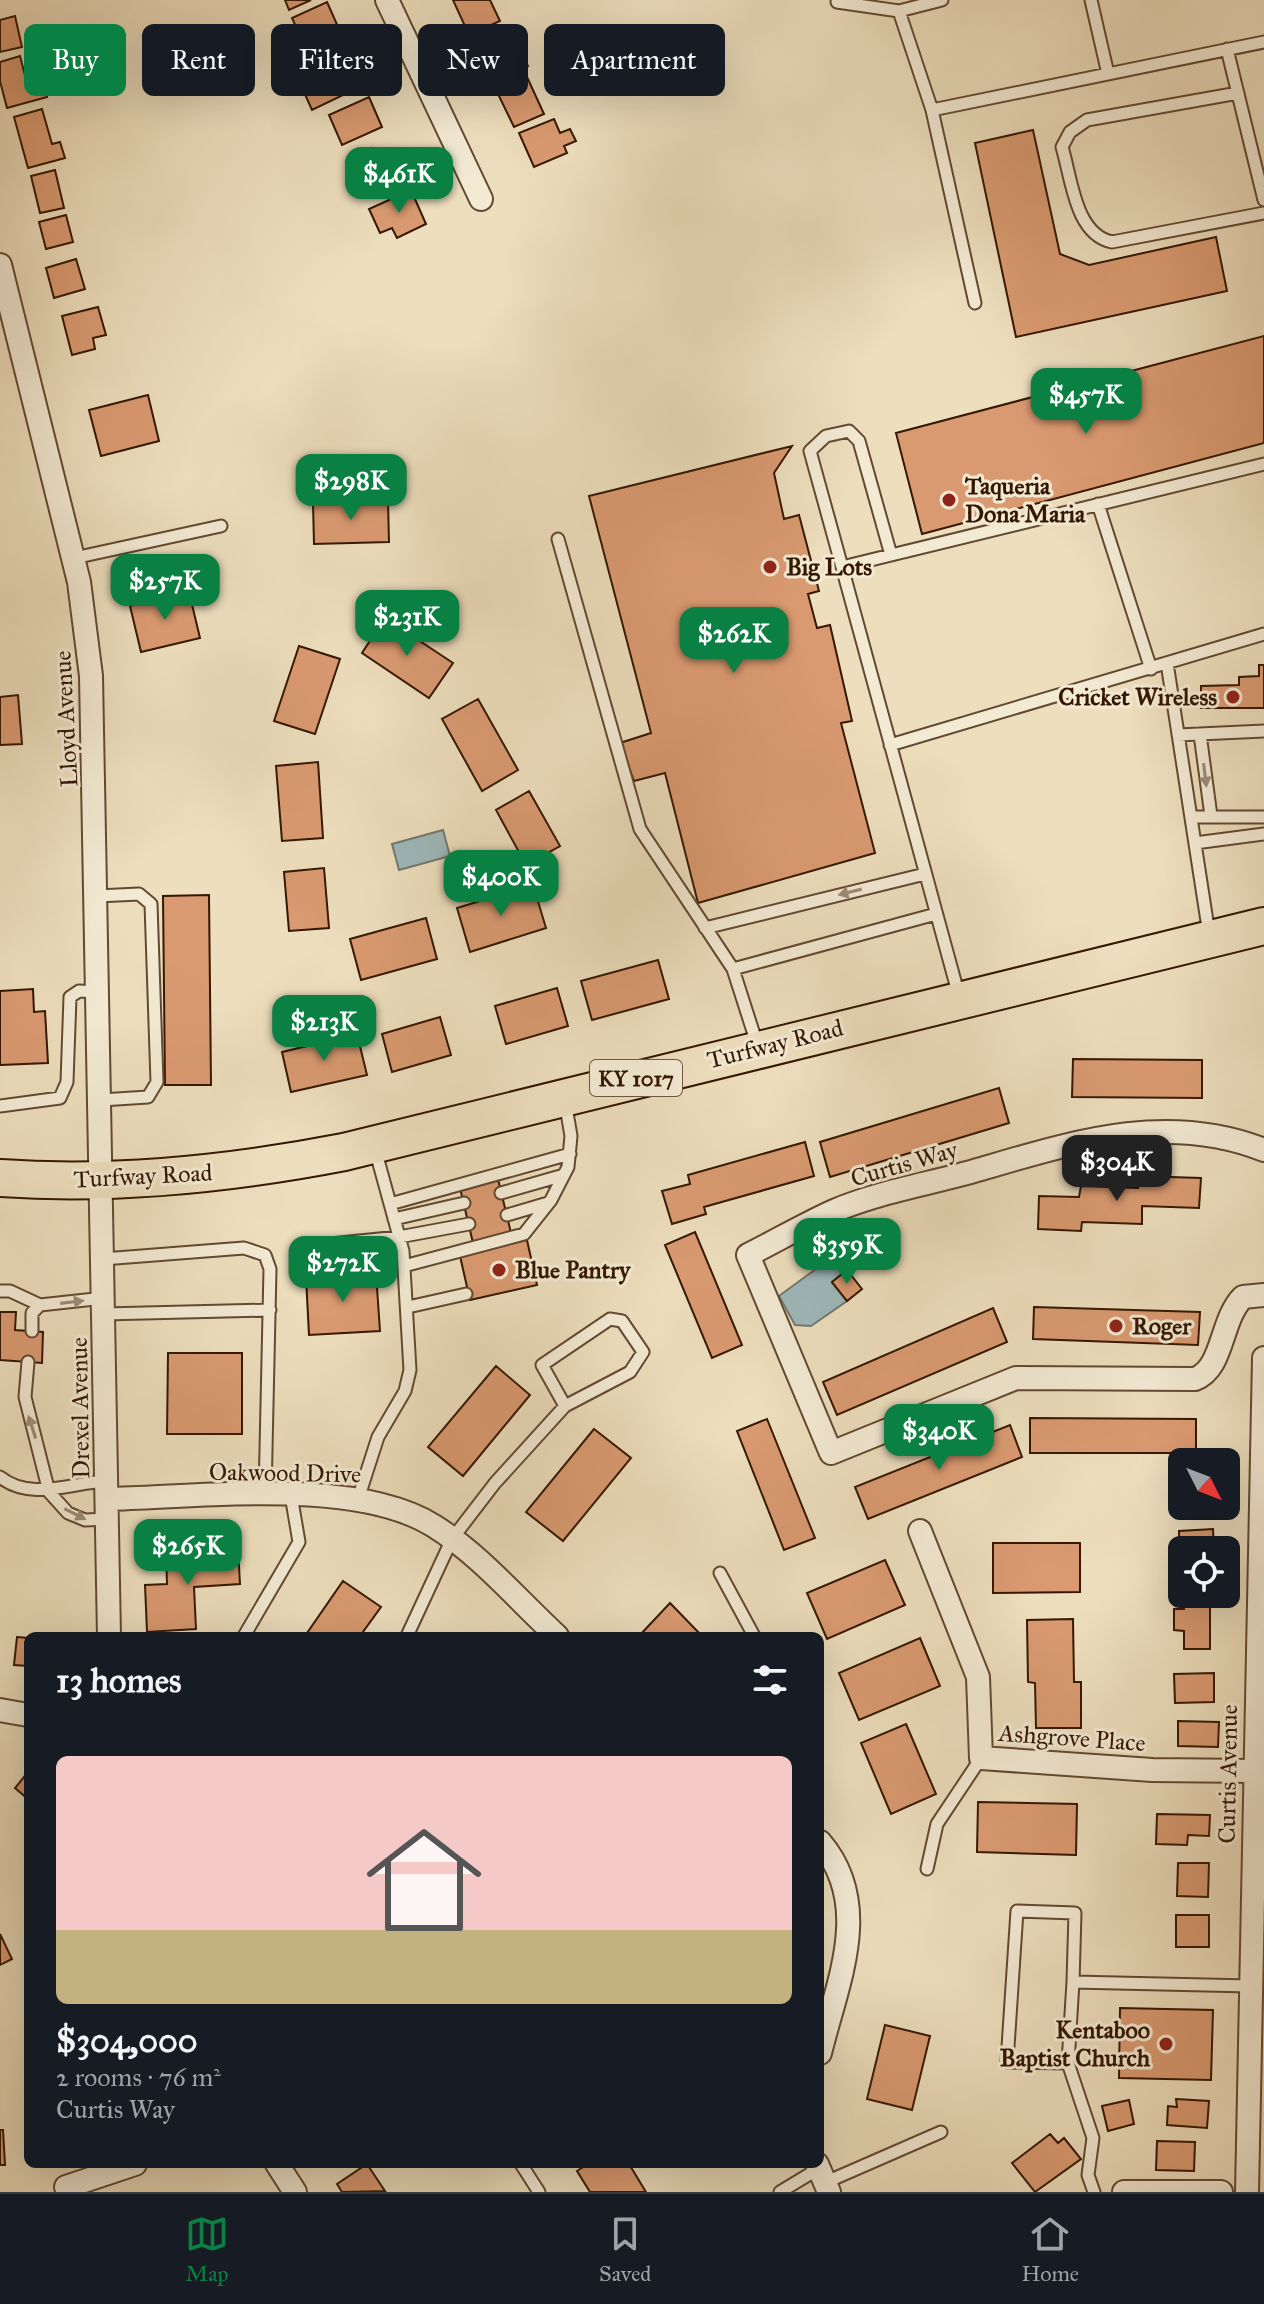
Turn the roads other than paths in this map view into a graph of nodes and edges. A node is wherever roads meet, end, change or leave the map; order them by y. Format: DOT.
graph roads {
  1 [pos="387,0"];
  2 [pos="942,0"];
  3 [pos="1091,0"];
  4 [pos="837,2"];
  5 [pos="899,11"];
  6 [pos="1264,42"];
  7 [pos="1227,49"];
  8 [pos="1108,74"];
  9 [pos="1238,93"];
  10 [pos="932,110"];
  11 [pos="481,199"];
  12 [pos="1264,200"];
  13 [pos="1264,213"];
  14 [pos="0,265"];
  15 [pos="975,303"];
  16 [pos="1264,464"];
  17 [pos="1098,504"];
  18 [pos="221,526"];
  19 [pos="558,539"];
  20 [pos="891,555"];
  21 [pos="74,558"];
  22 [pos="842,567"];
  23 [pos="1264,634"];
  24 [pos="1167,663"];
  25 [pos="1151,669"];
  26 [pos="1264,731"];
  27 [pos="1200,734"];
  28 [pos="1178,735"];
  29 [pos="890,745"];
  30 [pos="1211,816"];
  31 [pos="1191,817"];
  32 [pos="1264,817"];
  33 [pos="1264,834"];
  34 [pos="1195,843"];
  35 [pos="925,874"];
  36 [pos="97,896"];
  37 [pos="936,914"];
  38 [pos="1264,926"];
  39 [pos="705,928"];
  40 [pos="1209,939"];
  41 [pos="733,969"];
  42 [pos="99,992"];
  43 [pos="959,1000"];
  44 [pos="759,1048"];
  45 [pos="565,1096"];
  46 [pos="101,1100"];
  47 [pos="0,1106"];
  48 [pos="374,1144"];
  49 [pos="1264,1150"];
  50 [pos="570,1154"];
  51 [pos="564,1175"];
  52 [pos="0,1178"];
  53 [pos="102,1180"];
  54 [pos="501,1193"];
  55 [pos="464,1203"];
  56 [pos="548,1203"];
  57 [pos="390,1204"];
  58 [pos="507,1215"];
  59 [pos="394,1219"];
  60 [pos="469,1224"];
  61 [pos="399,1237"];
  62 [pos="310,1246"];
  63 [pos="103,1259"];
  64 [pos="404,1266"];
  65 [pos="0,1291"];
  66 [pos="466,1294"];
  67 [pos="1264,1295"];
  68 [pos="40,1305"];
  69 [pos="104,1306"];
  70 [pos="408,1307"];
  71 [pos="270,1310"];
  72 [pos="32,1331"];
  73 [pos="1264,1358"];
  74 [pos="28,1362"];
  75 [pos="565,1406"];
  76 [pos="0,1477"];
  77 [pos="49,1492"];
  78 [pos="291,1495"];
  79 [pos="265,1496"];
  80 [pos="358,1499"];
  81 [pos="108,1500"];
  82 [pos="920,1531"];
  83 [pos="452,1539"];
  84 [pos="720,1573"];
  85 [pos="109,1632"];
  86 [pos="246,1632"];
  87 [pos="409,1632"];
  88 [pos="553,1632"];
  89 [pos="752,1632"];
  90 [pos="0,1710"];
  91 [pos="24,1714"];
  92 [pos="981,1758"];
  93 [pos="1254,1771"];
  94 [pos="824,1847"];
  95 [pos="927,1869"];
  96 [pos="1073,1982"];
  97 [pos="1250,1986"];
  98 [pos="826,2000"];
  99 [pos="1068,2063"];
  100 [pos="941,2132"];
  101 [pos="123,2168"];
  102 [pos="280,2168"];
  103 [pos="524,2168"];
  104 [pos="822,2177"];
  105 [pos="66,2187"];
  106 [pos="295,2192"];
  107 [pos="539,2192"];
  108 [pos="780,2192"];
  109 [pos="1094,2192"];
  110 [pos="1124,2192"];
  111 [pos="1207,2192"];
  112 [pos="1221,2192"];
  113 [pos="1247,2192"];
  1 -- 11 [label="street"];
  2 -- 5 [label="lane"];
  3 -- 8 [label="lane"];
  4 -- 5 [label="lane"];
  5 -- 10 [label="lane"];
  6 -- 7 [label="lane"];
  7 -- 8 [label="lane"];
  7 -- 9 [label="lane"];
  8 -- 10 [label="lane"];
  9 -- 12 [label="lane"];
  9 -- 13 [label="lane"];
  10 -- 15 [label="lane"];
  14 -- 21 [label="street, Lloyd Avenue"];
  16 -- 17 [label="lane"];
  17 -- 20 [label="lane"];
  17 -- 25 [label="lane"];
  18 -- 21 [label="lane"];
  19 -- 39 [label="lane"];
  20 -- 22 [label="lane"];
  20 -- 22 [label="lane"];
  21 -- 36 [label="street, Lloyd Avenue"];
  22 -- 29 [label="lane"];
  23 -- 24 [label="lane"];
  24 -- 25 [label="lane"];
  24 -- 28 [label="lane"];
  25 -- 29 [label="lane"];
  26 -- 27 [label="lane"];
  27 -- 28 [label="lane"];
  27 -- 30 [label="lane, one-way"];
  28 -- 31 [label="lane"];
  29 -- 35 [label="lane"];
  30 -- 31 [label="lane"];
  30 -- 32 [label="lane"];
  31 -- 34 [label="lane"];
  33 -- 34 [label="lane"];
  34 -- 40 [label="lane"];
  35 -- 37 [label="lane"];
  35 -- 39 [label="lane, one-way"];
  36 -- 42 [label="street, Lloyd Avenue"];
  36 -- 46 [label="lane"];
  37 -- 41 [label="lane"];
  37 -- 43 [label="lane"];
  38 -- 40 [label="main road, Turfway Road / KY 1017"];
  39 -- 41 [label="lane"];
  40 -- 43 [label="main road, Turfway Road / KY 1017"];
  41 -- 44 [label="lane"];
  42 -- 46 [label="street, Lloyd Avenue"];
  42 -- 47 [label="lane"];
  43 -- 44 [label="main road, Turfway Road / KY 1017"];
  44 -- 45 [label="main road, Turfway Road / KY 1017"];
  45 -- 48 [label="main road, Turfway Road / KY 1017"];
  45 -- 50 [label="lane"];
  46 -- 53 [label="street, Lloyd Avenue"];
  48 -- 53 [label="main road, Turfway Road / KY 1017"];
  48 -- 57 [label="lane"];
  49 -- 67 [label="street, Curtis Way"];
  50 -- 51 [label="lane"];
  50 -- 57 [label="lane"];
  51 -- 54 [label="lane"];
  51 -- 56 [label="lane"];
  52 -- 53 [label="main road, Turfway Road / KY 1017"];
  53 -- 63 [label="street, Drexel Avenue"];
  55 -- 59 [label="lane"];
  56 -- 58 [label="lane"];
  56 -- 64 [label="lane"];
  57 -- 59 [label="lane"];
  59 -- 61 [label="lane"];
  60 -- 61 [label="lane"];
  61 -- 62 [label="lane"];
  61 -- 64 [label="lane"];
  63 -- 69 [label="street, Drexel Avenue"];
  63 -- 71 [label="lane"];
  64 -- 70 [label="lane"];
  65 -- 68 [label="lane"];
  66 -- 70 [label="lane"];
  68 -- 69 [label="lane, one-way"];
  68 -- 72 [label="lane"];
  69 -- 71 [label="lane"];
  69 -- 81 [label="street, Drexel Avenue"];
  70 -- 80 [label="lane"];
  71 -- 79 [label="lane"];
  73 -- 93 [label="street, Curtis Avenue"];
  77 -- 74 [label="lane, one-way"];
  75 -- 75 [label="lane"];
  75 -- 83 [label="lane"];
  76 -- 77 [label="lane"];
  77 -- 81 [label="lane"];
  77 -- 81 [label="lane, one-way"];
  78 -- 79 [label="street, Oakwood Drive"];
  78 -- 80 [label="street, Oakwood Drive"];
  78 -- 86 [label="lane"];
  79 -- 81 [label="street, Oakwood Drive"];
  80 -- 83 [label="street, Oakwood Drive"];
  81 -- 85 [label="street, Drexel Avenue"];
  82 -- 92 [label="street, Ashgrove Place"];
  83 -- 87 [label="lane"];
  83 -- 88 [label="street, Oakwood Drive"];
  84 -- 89 [label="lane"];
  90 -- 91 [label="street"];
  92 -- 93 [label="street, Ashgrove Place"];
  92 -- 95 [label="lane"];
  93 -- 97 [label="street, Curtis Avenue"];
  94 -- 98 [label="street"];
  96 -- 97 [label="lane"];
  96 -- 99 [label="lane"];
  96 -- 99 [label="lane"];
  97 -- 113 [label="street, Curtis Avenue"];
  99 -- 109 [label="lane"];
  100 -- 104 [label="lane"];
  101 -- 105 [label="street"];
  102 -- 106 [label="street"];
  103 -- 107 [label="lane"];
  104 -- 108 [label="lane"];
  110 -- 111 [label="street"];
  111 -- 112 [label="street"];
}
